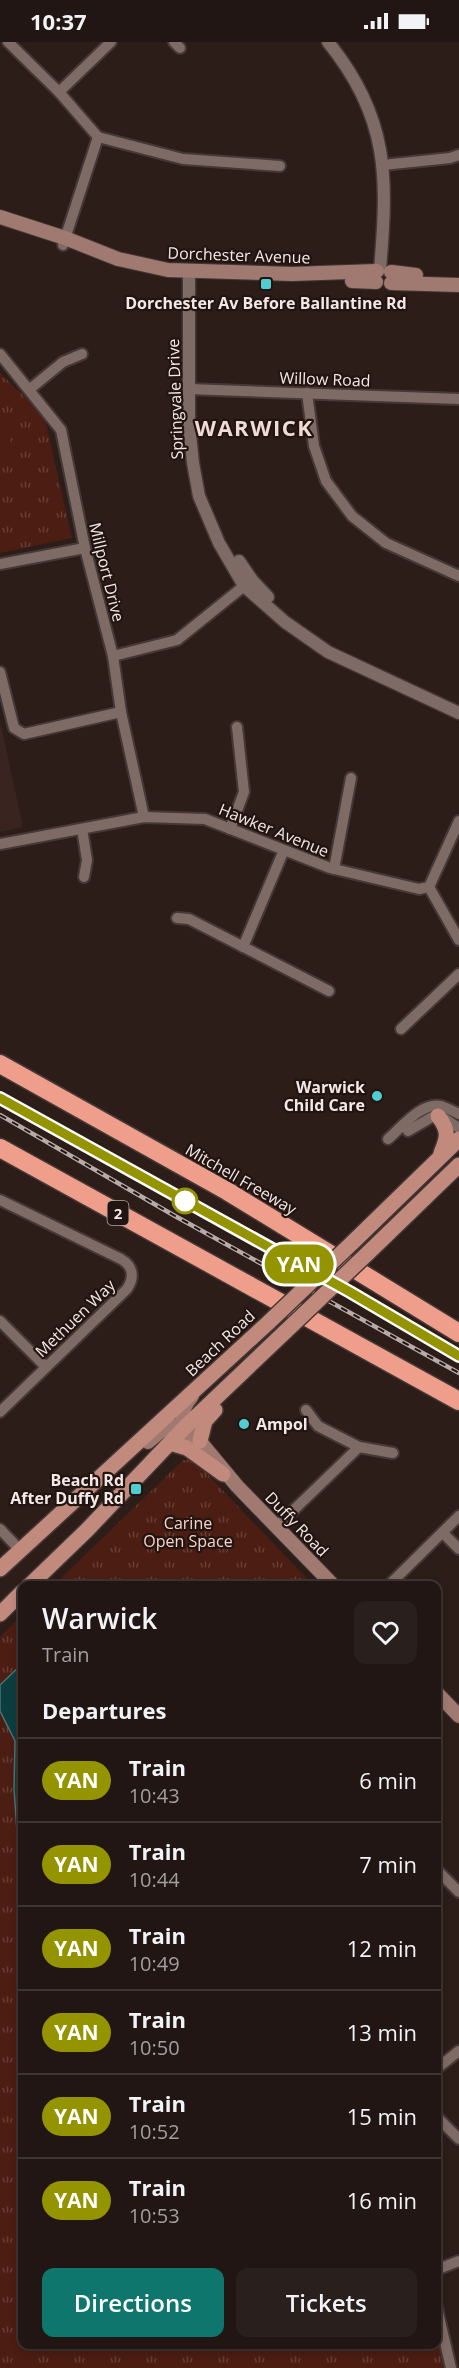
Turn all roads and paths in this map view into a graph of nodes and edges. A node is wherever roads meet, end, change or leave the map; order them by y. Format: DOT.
graph roads {
  1 [pos="8,42"];
  2 [pos="111,42"];
  3 [pos="328,42"];
  4 [pos="339,42"];
  5 [pos="59,92"];
  6 [pos="98,137"];
  7 [pos="459,155"];
  8 [pos="387,165"];
  9 [pos="280,166"];
  10 [pos="0,217"];
  11 [pos="0,225"];
  12 [pos="64,241"];
  13 [pos="384,275"];
  14 [pos="193,276"];
  15 [pos="459,278"];
  16 [pos="459,285"];
  17 [pos="0,354"];
  18 [pos="82,354"];
  19 [pos="30,389"];
  20 [pos="193,389"];
  21 [pos="307,393"];
  22 [pos="459,399"];
  23 [pos="85,548"];
  24 [pos="0,564"];
  25 [pos="459,576"];
  26 [pos="248,583"];
  27 [pos="113,656"];
  28 [pos="0,672"];
  29 [pos="459,704"];
  30 [pos="121,712"];
  31 [pos="459,713"];
  32 [pos="237,727"];
  33 [pos="351,778"];
  34 [pos="144,817"];
  35 [pos="459,821"];
  36 [pos="82,829"];
  37 [pos="230,829"];
  38 [pos="0,844"];
  39 [pos="284,850"];
  40 [pos="334,869"];
  41 [pos="84,877"];
  42 [pos="429,887"];
  43 [pos="177,918"];
  44 [pos="459,940"];
  45 [pos="243,947"];
  46 [pos="459,974"];
  47 [pos="329,991"];
  48 [pos="401,1029"];
  49 [pos="0,1064"];
  50 [pos="459,1114"];
  51 [pos="438,1116"];
  52 [pos="459,1128"];
  53 [pos="408,1131"];
  54 [pos="388,1139"];
  55 [pos="459,1139"];
  56 [pos="0,1148"];
  57 [pos="437,1161"];
  58 [pos="459,1164"];
  59 [pos="0,1200"];
  60 [pos="0,1321"];
  61 [pos="459,1332"];
  62 [pos="261,1355"];
  63 [pos="46,1367"];
  64 [pos="198,1388"];
  65 [pos="459,1401"];
  66 [pos="306,1410"];
  67 [pos="0,1412"];
  68 [pos="183,1429"];
  69 [pos="200,1441"];
  70 [pos="170,1443"];
  71 [pos="359,1447"];
  72 [pos="393,1453"];
  73 [pos="223,1474"];
  74 [pos="90,1486"];
  75 [pos="237,1486"];
  76 [pos="459,1516"];
  77 [pos="276,1527"];
  78 [pos="0,1529"];
  79 [pos="443,1533"];
  80 [pos="459,1549"];
  81 [pos="20,1550"];
  82 [pos="0,1569"];
  83 [pos="34,1581"];
  84 [pos="329,1581"];
  85 [pos="393,1581"];
  86 [pos="18,1596"];
  87 [pos="0,1614"];
  88 [pos="441,1697"];
  89 [pos="459,1716"];
  90 [pos="441,1874"];
  91 [pos="459,1892"];
  92 [pos="459,2051"];
  93 [pos="441,2065"];
  94 [pos="441,2121"];
  95 [pos="459,2139"];
  96 [pos="459,2260"];
  97 [pos="441,2268"];
  98 [pos="441,2325"];
  99 [pos="451,2368"];
  1 -- 5 [label="street"];
  2 -- 5 [label="street"];
  3 -- 8 [label="street"];
  4 -- 8 [label="street"];
  5 -- 6 [label="street"];
  6 -- 9 [label="street"];
  6 -- 12 [label="street"];
  7 -- 8 [label="street"];
  8 -- 13 [label="street"];
  10 -- 12 [label="main road, Dorchester Avenue"];
  11 -- 12 [label="main road, Dorchester Avenue"];
  12 -- 14 [label="main road, Dorchester Avenue"];
  13 -- 14 [label="main road, Dorchester Avenue"];
  13 -- 15 [label="main road, Dorchester Avenue"];
  13 -- 16 [label="main road, Dorchester Avenue"];
  14 -- 20 [label="street, Springvale Drive"];
  17 -- 19 [label="street, Millport Drive"];
  18 -- 19 [label="street"];
  19 -- 23 [label="street, Millport Drive"];
  20 -- 21 [label="street, Willow Road"];
  20 -- 26 [label="street, Springvale Drive"];
  21 -- 22 [label="street, Willow Road"];
  21 -- 25 [label="street"];
  23 -- 24 [label="street"];
  23 -- 27 [label="street, Millport Drive"];
  26 -- 27 [label="street"];
  26 -- 29 [label="street, Springvale Drive"];
  26 -- 31 [label="street, Springvale Drive"];
  27 -- 30 [label="street, Millport Drive"];
  28 -- 30 [label="street"];
  30 -- 34 [label="street, Millport Drive"];
  32 -- 37 [label="street"];
  33 -- 40 [label="street"];
  34 -- 36 [label="street, Hawker Avenue"];
  34 -- 37 [label="street, Hawker Avenue"];
  35 -- 42 [label="street"];
  36 -- 38 [label="street, Hawker Avenue"];
  36 -- 41 [label="street"];
  37 -- 39 [label="street, Hawker Avenue"];
  39 -- 40 [label="street, Hawker Avenue"];
  39 -- 45 [label="street"];
  40 -- 42 [label="street, Hawker Avenue"];
  42 -- 44 [label="street"];
  43 -- 45 [label="street"];
  45 -- 47 [label="street"];
  46 -- 48 [label="street"];
  49 -- 61 [label="highway, Mitchell Freeway"];
  50 -- 54 [label="street"];
  51 -- 52 [label="street"];
  51 -- 53 [label="street"];
  51 -- 57 [label="main road"];
  55 -- 57 [label="main road, Beach Road"];
  56 -- 65 [label="highway, 2"];
  57 -- 64 [label="main road, Beach Road, bridge"];
  58 -- 62 [label="main road, bridge"];
  59 -- 63 [label="street, Methuen Way"];
  60 -- 63 [label="street"];
  62 -- 68 [label="main road"];
  62 -- 69 [label="main road"];
  63 -- 67 [label="street, Methuen Way"];
  64 -- 68 [label="main road"];
  64 -- 74 [label="main road, Beach Road"];
  66 -- 71 [label="street"];
  68 -- 69 [label="main road, Duffy Road"];
  68 -- 70 [label="main road"];
  68 -- 73 [label="main road, Duffy Road"];
  68 -- 74 [label="main road"];
  69 -- 75 [label="main road, Duffy Road"];
  70 -- 73 [label="main road"];
  70 -- 83 [label="main road"];
  71 -- 72 [label="street"];
  71 -- 77 [label="street"];
  73 -- 75 [label="main road, Duffy Road"];
  74 -- 81 [label="main road, Beach Road"];
  75 -- 77 [label="main road, Duffy Road"];
  76 -- 79 [label="street"];
  77 -- 84 [label="main road, Duffy Road"];
  78 -- 81 [label="street"];
  79 -- 80 [label="street"];
  79 -- 85 [label="street"];
  81 -- 82 [label="main road, Beach Road"];
  86 -- 87 [label="main road"];
  88 -- 89 [label="main road"];
  90 -- 91 [label="street"];
  92 -- 93 [label="street"];
  94 -- 95 [label="street"];
  96 -- 97 [label="street"];
  98 -- 99 [label="street"];
}
